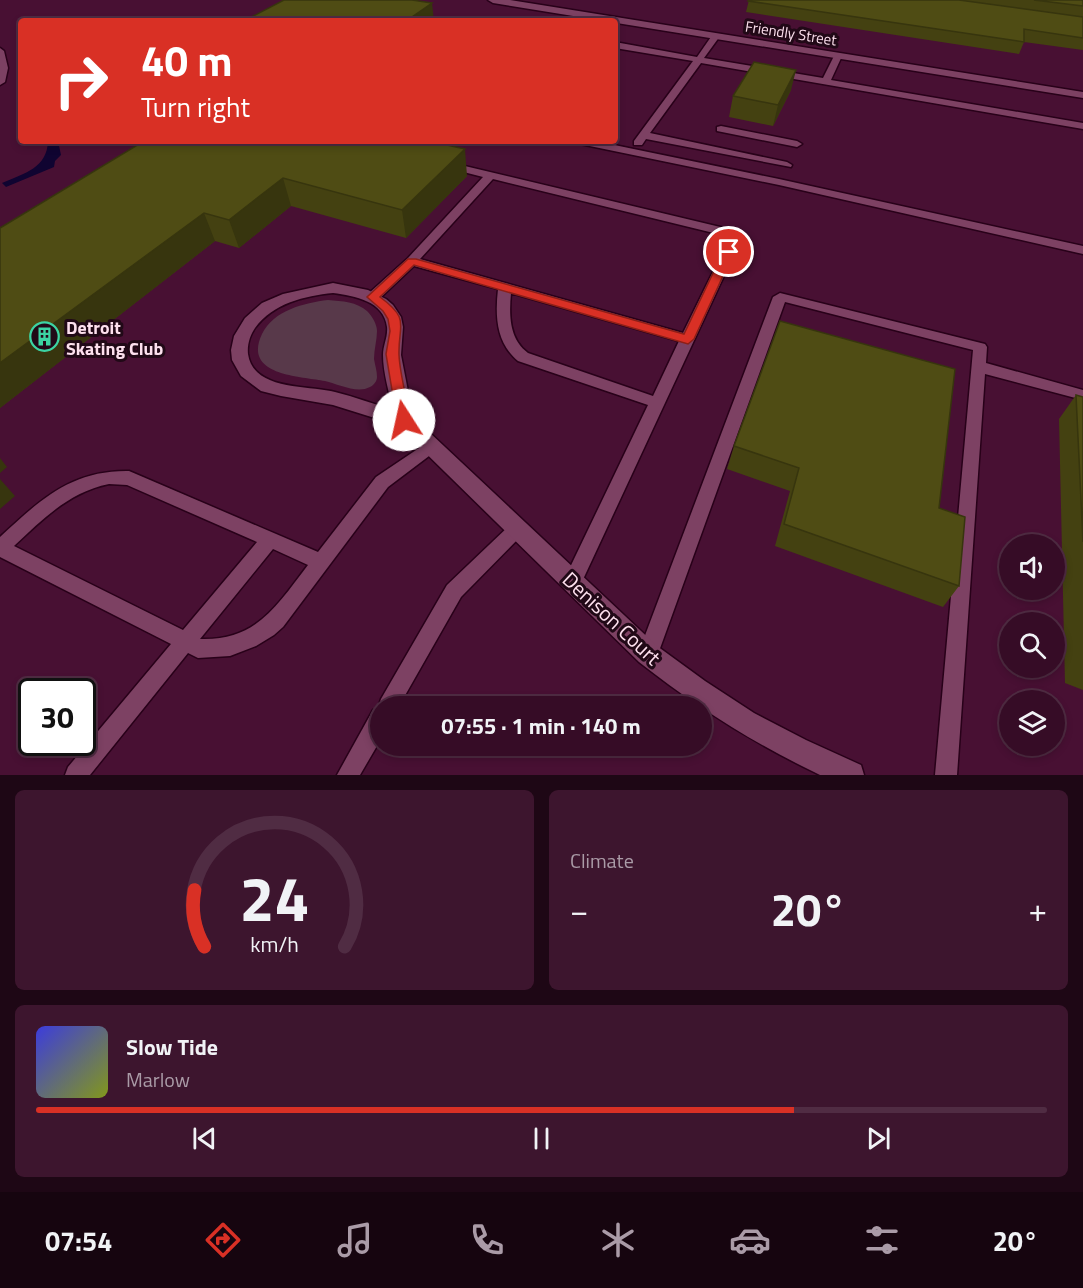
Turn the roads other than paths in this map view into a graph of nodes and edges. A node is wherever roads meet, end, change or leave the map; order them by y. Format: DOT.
graph roads {
  1 [pos="493,0"];
  2 [pos="604,18"];
  3 [pos="618,20"];
  4 [pos="716,36"];
  5 [pos="618,46"];
  6 [pos="0,51"];
  7 [pos="838,56"];
  8 [pos="701,60"];
  9 [pos="826,81"];
  10 [pos="0,82"];
  11 [pos="1083,95"];
  12 [pos="1083,126"];
  13 [pos="721,129"];
  14 [pos="644,135"];
  15 [pos="594,144"];
  16 [pos="797,144"];
  17 [pos="631,152"];
  18 [pos="437,162"];
  19 [pos="787,165"];
  20 [pos="491,175"];
  21 [pos="1083,250"];
  22 [pos="412,261"];
  23 [pos="505,287"];
  24 [pos="373,297"];
  25 [pos="688,339"];
  26 [pos="980,367"];
  27 [pos="1083,395"];
  28 [pos="658,402"];
  29 [pos="404,420"];
  30 [pos="431,446"];
  31 [pos="517,529"];
  32 [pos="270,539"];
  33 [pos="0,548"];
  34 [pos="321,562"];
  35 [pos="572,582"];
  36 [pos="186,642"];
  37 [pos="648,654"];
  38 [pos="394,696"];
  39 [pos="370,737"];
  40 [pos="76,775"];
  41 [pos="348,775"];
  42 [pos="850,775"];
  43 [pos="946,775"];
  1 -- 2 [label="street, Friendly Street"];
  3 -- 4 [label="street, Friendly Street"];
  4 -- 7 [label="street, Friendly Street"];
  4 -- 8 [label="lane"];
  5 -- 8 [label="lane"];
  6 -- 10 [label="lane"];
  7 -- 9 [label="lane"];
  7 -- 11 [label="street, Friendly Street"];
  8 -- 9 [label="lane"];
  8 -- 14 [label="lane"];
  9 -- 12 [label="lane"];
  13 -- 16 [label="lane"];
  14 -- 17 [label="lane"];
  14 -- 19 [label="lane"];
  15 -- 17 [label="lane"];
  17 -- 21 [label="lane"];
  18 -- 20 [label="lane"];
  20 -- 22 [label="lane"];
  20 -- 25 [label="lane"];
  22 -- 23 [label="lane"];
  22 -- 24 [label="lane"];
  23 -- 25 [label="lane"];
  23 -- 28 [label="lane"];
  24 -- 29 [label="street"];
  24 -- 29 [label="street, Denison Court"];
  25 -- 28 [label="lane"];
  26 -- 27 [label="lane"];
  26 -- 37 [label="lane"];
  26 -- 43 [label="lane"];
  28 -- 35 [label="lane"];
  29 -- 30 [label="street, Denison Court"];
  30 -- 31 [label="street, Denison Court"];
  30 -- 34 [label="lane"];
  31 -- 35 [label="street, Denison Court"];
  31 -- 38 [label="lane"];
  32 -- 33 [label="lane"];
  32 -- 34 [label="lane"];
  32 -- 36 [label="lane"];
  33 -- 36 [label="lane"];
  34 -- 36 [label="lane"];
  35 -- 37 [label="street, Denison Court"];
  36 -- 40 [label="lane"];
  37 -- 42 [label="street, Denison Court"];
  39 -- 41 [label="lane"];
}
